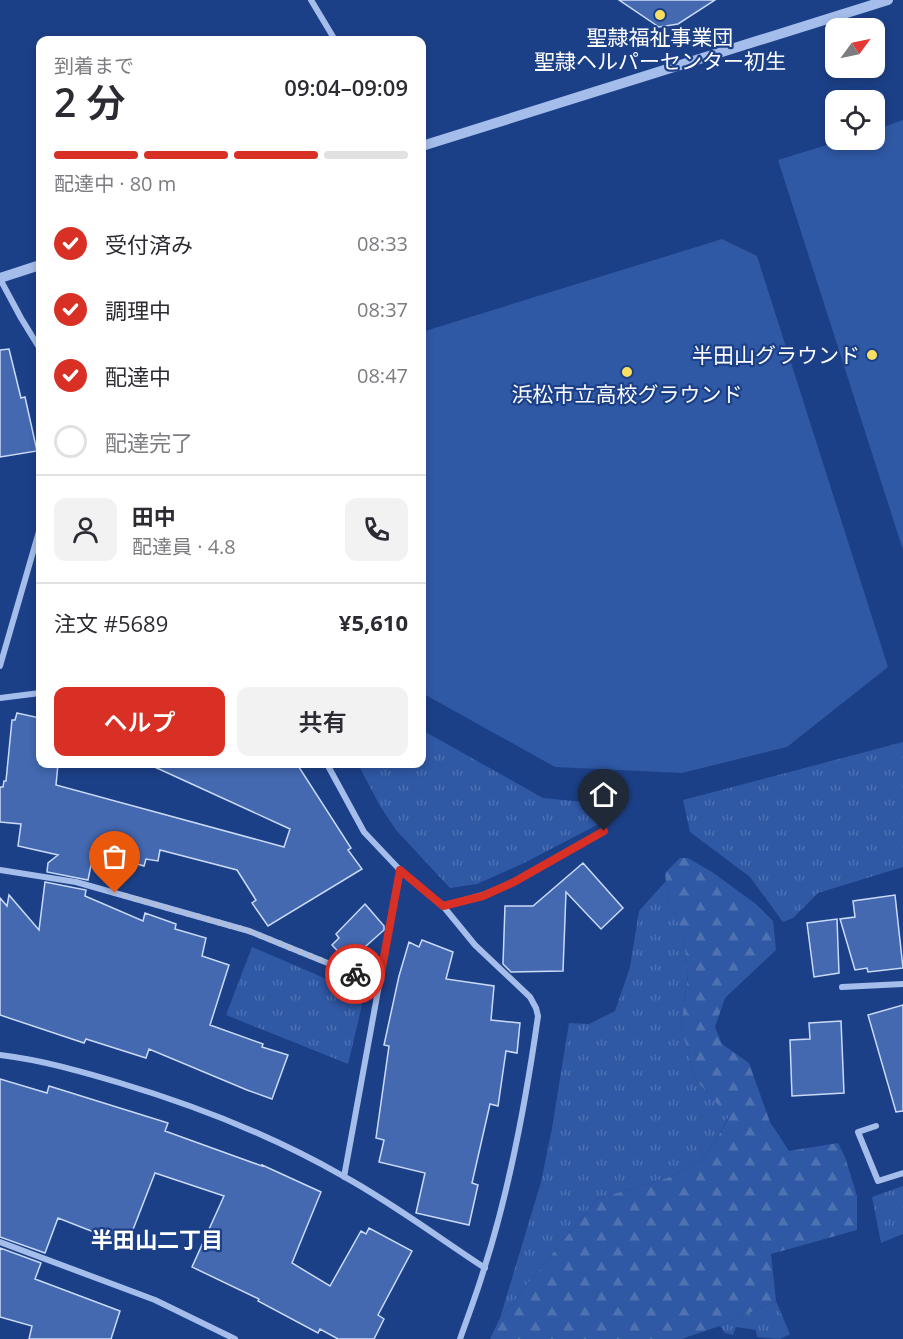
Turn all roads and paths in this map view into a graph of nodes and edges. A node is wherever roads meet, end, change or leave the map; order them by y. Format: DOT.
graph roads {
  1 [pos="311,0"];
  2 [pos="888,0"];
  3 [pos="875,2"];
  4 [pos="333,36"];
  5 [pos="426,145"];
  6 [pos="36,266"];
  7 [pos="0,278"];
  8 [pos="36,342"];
  9 [pos="36,542"];
  10 [pos="0,666"];
  11 [pos="36,694"];
  12 [pos="0,698"];
  13 [pos="329,768"];
  14 [pos="604,831"];
  15 [pos="0,870"];
  16 [pos="400,870"];
  17 [pos="443,906"];
  18 [pos="379,984"];
  19 [pos="903,984"];
  20 [pos="842,987"];
  21 [pos="0,1055"];
  22 [pos="876,1126"];
  23 [pos="903,1173"];
  24 [pos="344,1177"];
  25 [pos="0,1242"];
  26 [pos="485,1268"];
  27 [pos="235,1339"];
  28 [pos="460,1339"];
  1 -- 4 [label="street"];
  2 -- 3 [label="street"];
  3 -- 5 [label="street"];
  6 -- 7 [label="street"];
  7 -- 8 [label="street"];
  9 -- 10 [label="street"];
  11 -- 12 [label="street"];
  13 -- 16 [label="street"];
  14 -- 17 [label="street"];
  15 -- 18 [label="street"];
  16 -- 17 [label="street"];
  16 -- 18 [label="street"];
  17 -- 26 [label="street"];
  18 -- 24 [label="street"];
  19 -- 20 [label="street"];
  21 -- 24 [label="street"];
  22 -- 23 [label="street"];
  24 -- 26 [label="street"];
  25 -- 27 [label="street"];
  26 -- 28 [label="street"];
}
